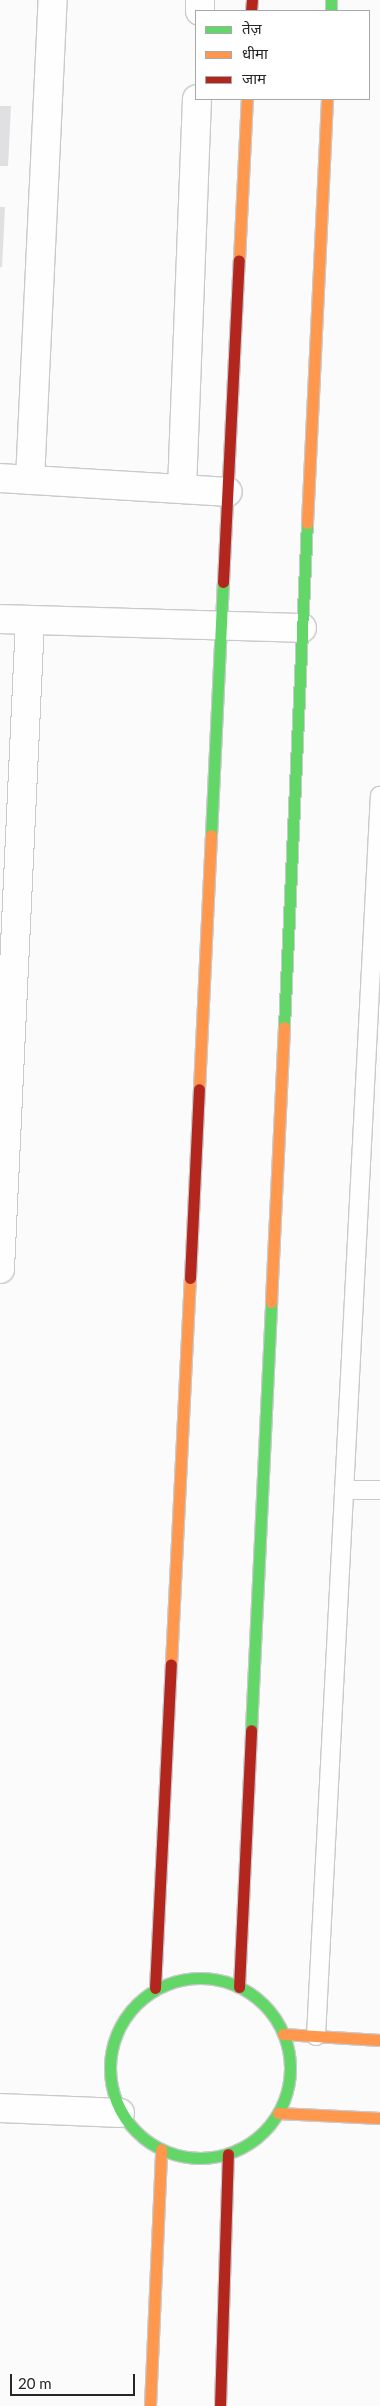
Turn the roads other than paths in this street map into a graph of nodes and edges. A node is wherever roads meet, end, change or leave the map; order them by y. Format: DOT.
graph roads {
  1 [pos="53,0"];
  2 [pos="197,100"];
  3 [pos="247,100"];
  4 [pos="327,100"];
  5 [pos="0,478"];
  6 [pos="30,480"];
  7 [pos="182,489"];
  8 [pos="228,492"];
  9 [pos="0,619"];
  10 [pos="30,620"];
  11 [pos="221,625"];
  12 [pos="302,628"];
  13 [pos="380,796"];
  14 [pos="373,1075"];
  15 [pos="0,1269"];
  16 [pos="344,1490"];
  17 [pos="380,1490"];
  18 [pos="239,1986"];
  19 [pos="155,1988"];
  20 [pos="283,2034"];
  21 [pos="316,2036"];
  22 [pos="380,2040"];
  23 [pos="0,2108"];
  24 [pos="120,2113"];
  25 [pos="278,2113"];
  26 [pos="380,2118"];
  27 [pos="161,2149"];
  28 [pos="228,2154"];
  29 [pos="150,2406"];
  30 [pos="220,2406"];
  1 -- 6 [label="street"];
  2 -- 7 [label="street"];
  3 -- 8 [label="street"];
  4 -- 12 [label="street"];
  5 -- 6 [label="street"];
  6 -- 7 [label="street"];
  7 -- 8 [label="street"];
  8 -- 11 [label="street"];
  9 -- 10 [label="street"];
  10 -- 11 [label="street"];
  10 -- 15 [label="street"];
  11 -- 12 [label="street"];
  11 -- 19 [label="street"];
  12 -- 18 [label="street"];
  13 -- 14 [label="lane"];
  14 -- 16 [label="lane"];
  16 -- 17 [label="lane"];
  16 -- 21 [label="lane"];
  18 -- 19 [label="street"];
  18 -- 20 [label="street"];
  19 -- 24 [label="street"];
  20 -- 21 [label="street"];
  20 -- 25 [label="street"];
  21 -- 22 [label="street"];
  23 -- 24 [label="street"];
  24 -- 27 [label="street"];
  25 -- 26 [label="street"];
  25 -- 28 [label="street"];
  27 -- 28 [label="street"];
  27 -- 29 [label="street"];
  28 -- 30 [label="street"];
}
